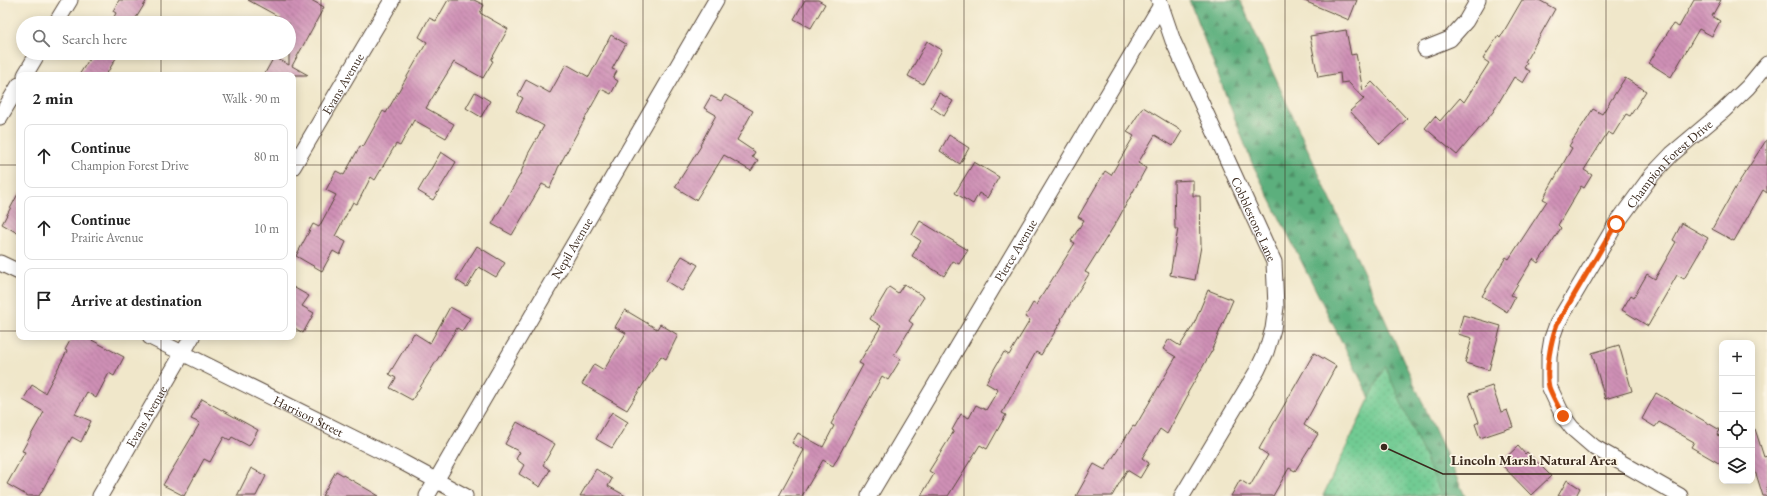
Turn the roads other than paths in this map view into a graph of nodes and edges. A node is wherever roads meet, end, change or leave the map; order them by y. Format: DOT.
graph roads {
  1 [pos="70,0"];
  2 [pos="392,0"];
  3 [pos="716,0"];
  4 [pos="1478,0"];
  5 [pos="1160,2"];
  6 [pos="60,16"];
  7 [pos="1425,49"];
  8 [pos="34,60"];
  9 [pos="1767,64"];
  10 [pos="27,72"];
  11 [pos="16,90"];
  12 [pos="0,117"];
  13 [pos="296,162"];
  14 [pos="0,263"];
  15 [pos="16,271"];
  16 [pos="156,340"];
  17 [pos="190,340"];
  18 [pos="183,353"];
  19 [pos="436,480"];
  20 [pos="100,496"];
  21 [pos="427,496"];
  22 [pos="465,496"];
  23 [pos="869,496"];
  24 [pos="1182,496"];
  25 [pos="1680,496"];
  1 -- 6 [label="street"];
  2 -- 13 [label="street, Evans Avenue"];
  3 -- 19 [label="street, Nepil Avenue"];
  4 -- 7 [label="street"];
  5 -- 23 [label="street, Pierce Avenue"];
  5 -- 24 [label="street, Cobblestone Lane"];
  8 -- 10 [label="street"];
  9 -- 25 [label="street, Champion Forest Drive"];
  11 -- 12 [label="street"];
  14 -- 15 [label="street"];
  16 -- 18 [label="street, Harrison Street"];
  17 -- 18 [label="street, Evans Avenue"];
  18 -- 19 [label="street, Harrison Street"];
  18 -- 20 [label="street, Evans Avenue"];
  19 -- 21 [label="street, Nepil Avenue"];
  19 -- 22 [label="street, Harrison Street"];
}
